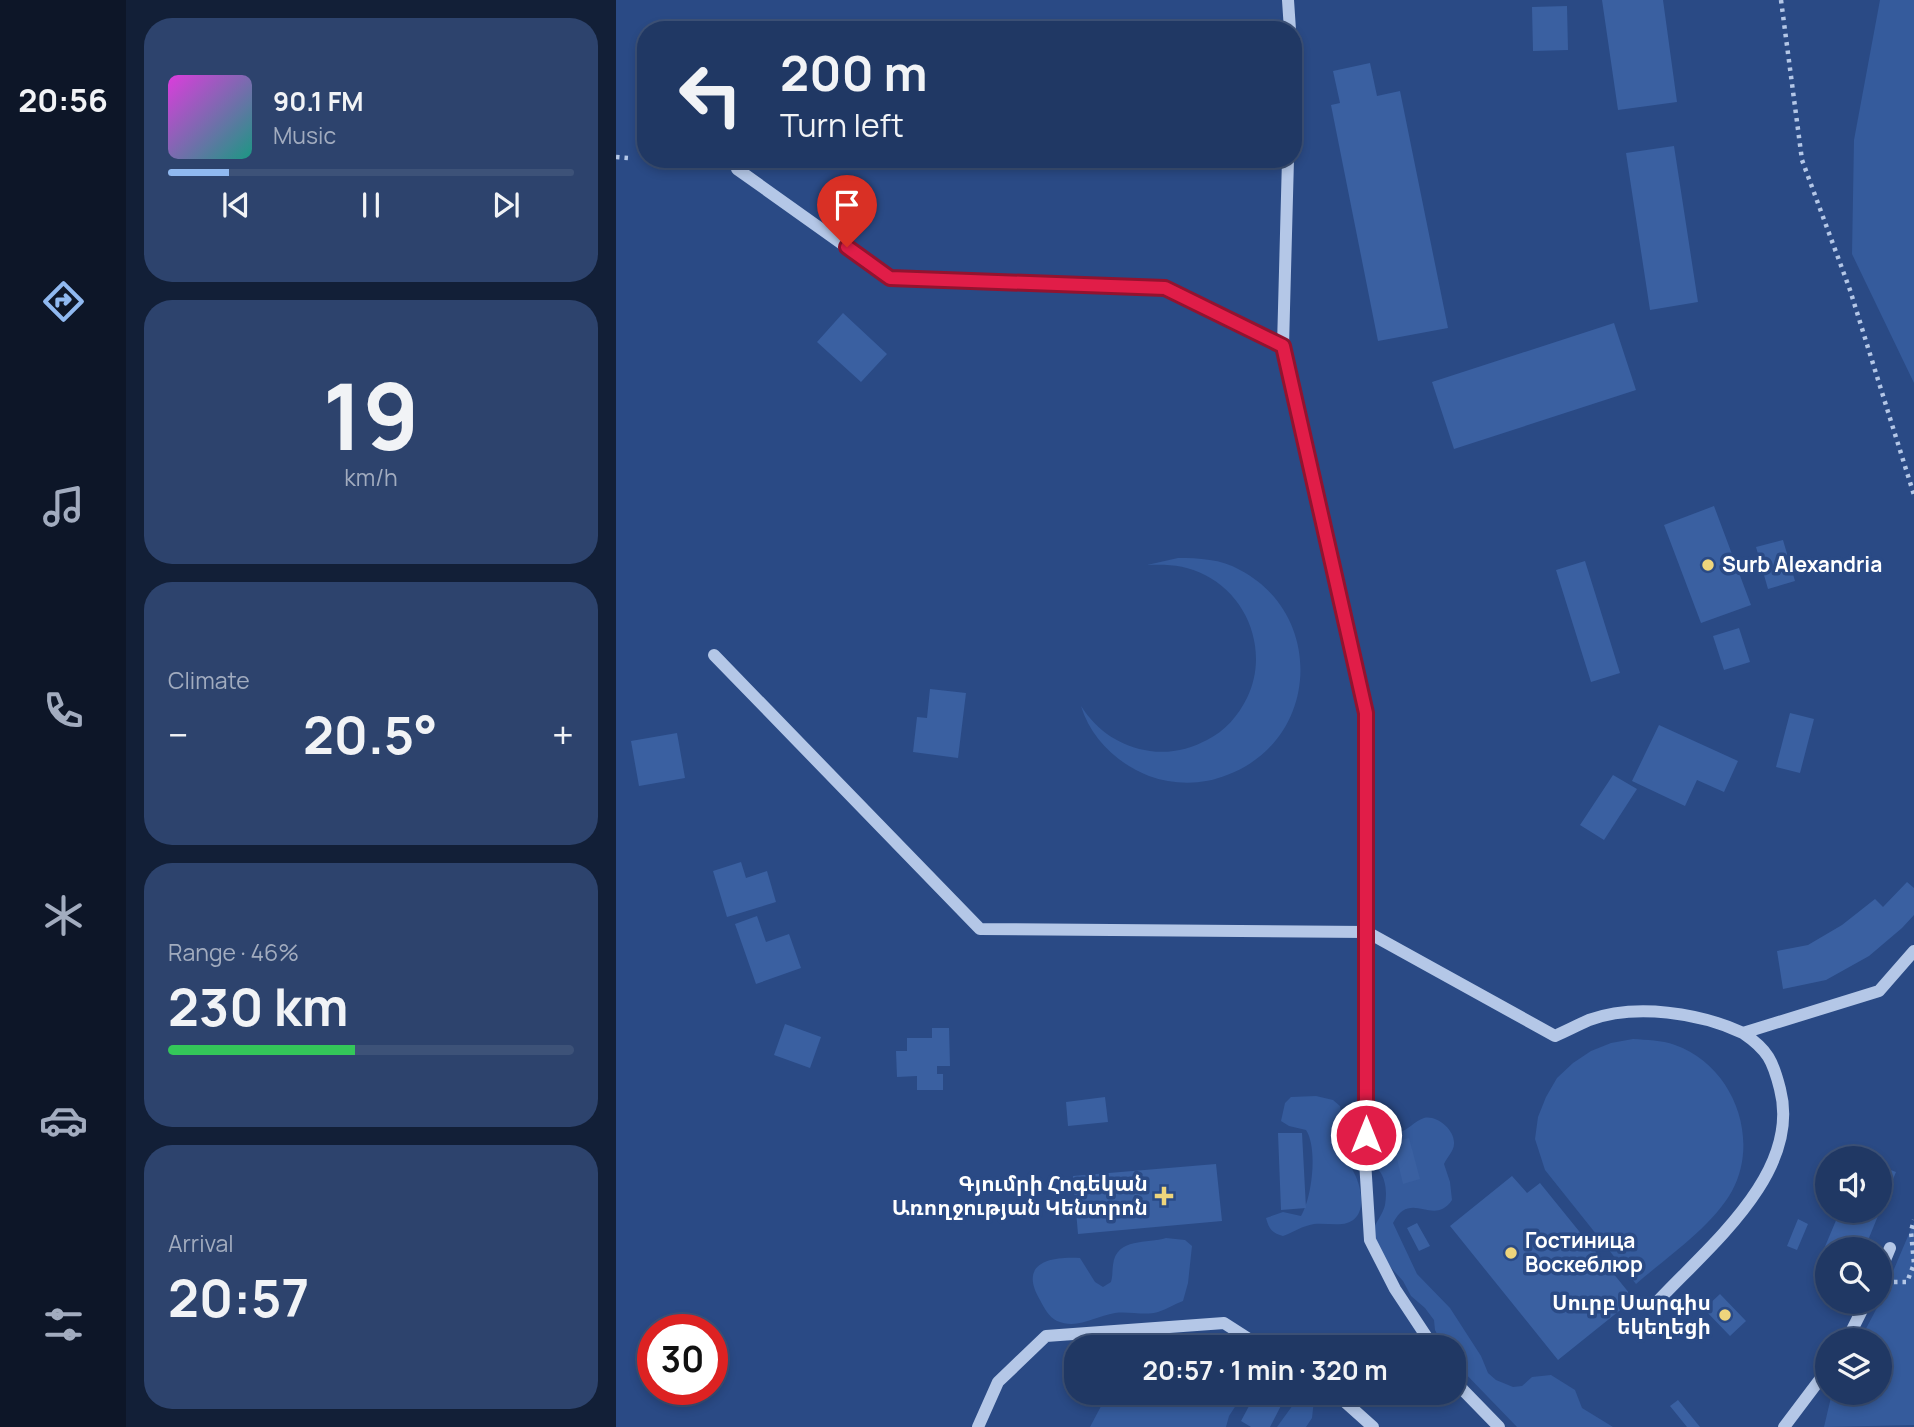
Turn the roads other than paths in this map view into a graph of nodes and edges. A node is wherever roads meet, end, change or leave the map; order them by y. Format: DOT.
graph roads {
  1 [pos="1289,0"];
  2 [pos="1290,21"];
  3 [pos="1288,168"];
  4 [pos="737,169"];
  5 [pos="1283,346"];
  6 [pos="714,655"];
  7 [pos="1367,932"];
  8 [pos="1914,951"];
  9 [pos="1744,1033"];
  10 [pos="1657,1302"];
  11 [pos="1243,1335"];
  12 [pos="1425,1335"];
  13 [pos="1815,1386"];
  14 [pos="1466,1393"];
  15 [pos="1348,1405"];
  16 [pos="978,1427"];
  17 [pos="1373,1427"];
  18 [pos="1499,1427"];
  19 [pos="1784,1427"];
  1 -- 2 [label="street"];
  3 -- 5 [label="street"];
  4 -- 5 [label="street"];
  5 -- 7 [label="street"];
  6 -- 7 [label="street"];
  7 -- 9 [label="street"];
  7 -- 12 [label="street"];
  8 -- 9 [label="street"];
  9 -- 10 [label="street"];
  11 -- 16 [label="street"];
  13 -- 19 [label="street"];
  14 -- 18 [label="street"];
  15 -- 17 [label="street"];
}
